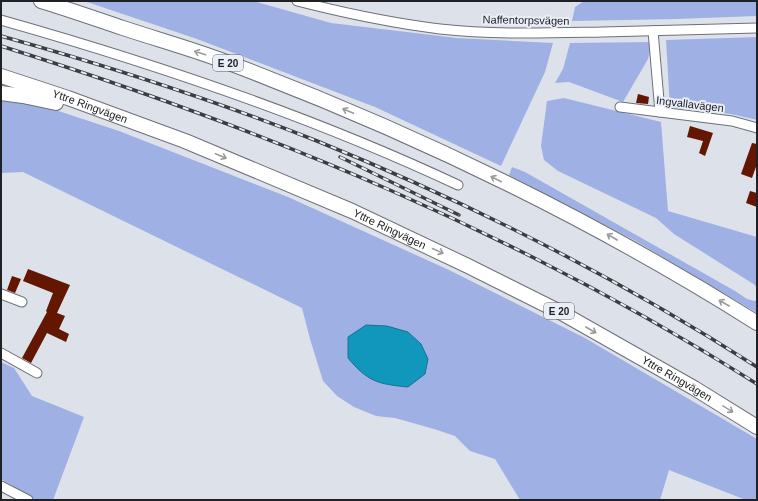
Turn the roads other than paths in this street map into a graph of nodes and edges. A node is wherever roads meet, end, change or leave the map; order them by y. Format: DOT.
graph roads {
  1 [pos="40,1"];
  2 [pos="50,1"];
  3 [pos="297,1"];
  4 [pos="68,10"];
  5 [pos="1,20"];
  6 [pos="757,28"];
  7 [pos="653,31"];
  8 [pos="1,76"];
  9 [pos="1,93"];
  10 [pos="620,107"];
  11 [pos="660,112"];
  12 [pos="757,128"];
  13 [pos="185,141"];
  14 [pos="458,185"];
  15 [pos="1,294"];
  16 [pos="22,302"];
  17 [pos="757,323"];
  18 [pos="1,353"];
  19 [pos="37,372"];
  20 [pos="757,427"];
  21 [pos="1,486"];
  22 [pos="28,500"];
  1 -- 4 [label="highway, E 20"];
  2 -- 4 [label="highway"];
  3 -- 7 [label="street, Naffentorpsvägen"];
  17 -- 4 [label="highway, E 20, one-way"];
  5 -- 14 [label="street"];
  6 -- 7 [label="street, Naffentorpsvägen"];
  7 -- 11 [label="street"];
  8 -- 13 [label="highway, Yttre Ringvägen / E 20"];
  9 -- 13 [label="highway"];
  10 -- 11 [label="street, Ingvallavägen"];
  11 -- 12 [label="street, Ingvallavägen"];
  13 -- 20 [label="highway, Yttre Ringvägen / E 20, one-way"];
  15 -- 16 [label="street"];
  18 -- 19 [label="street"];
  21 -- 22 [label="street"];
}
